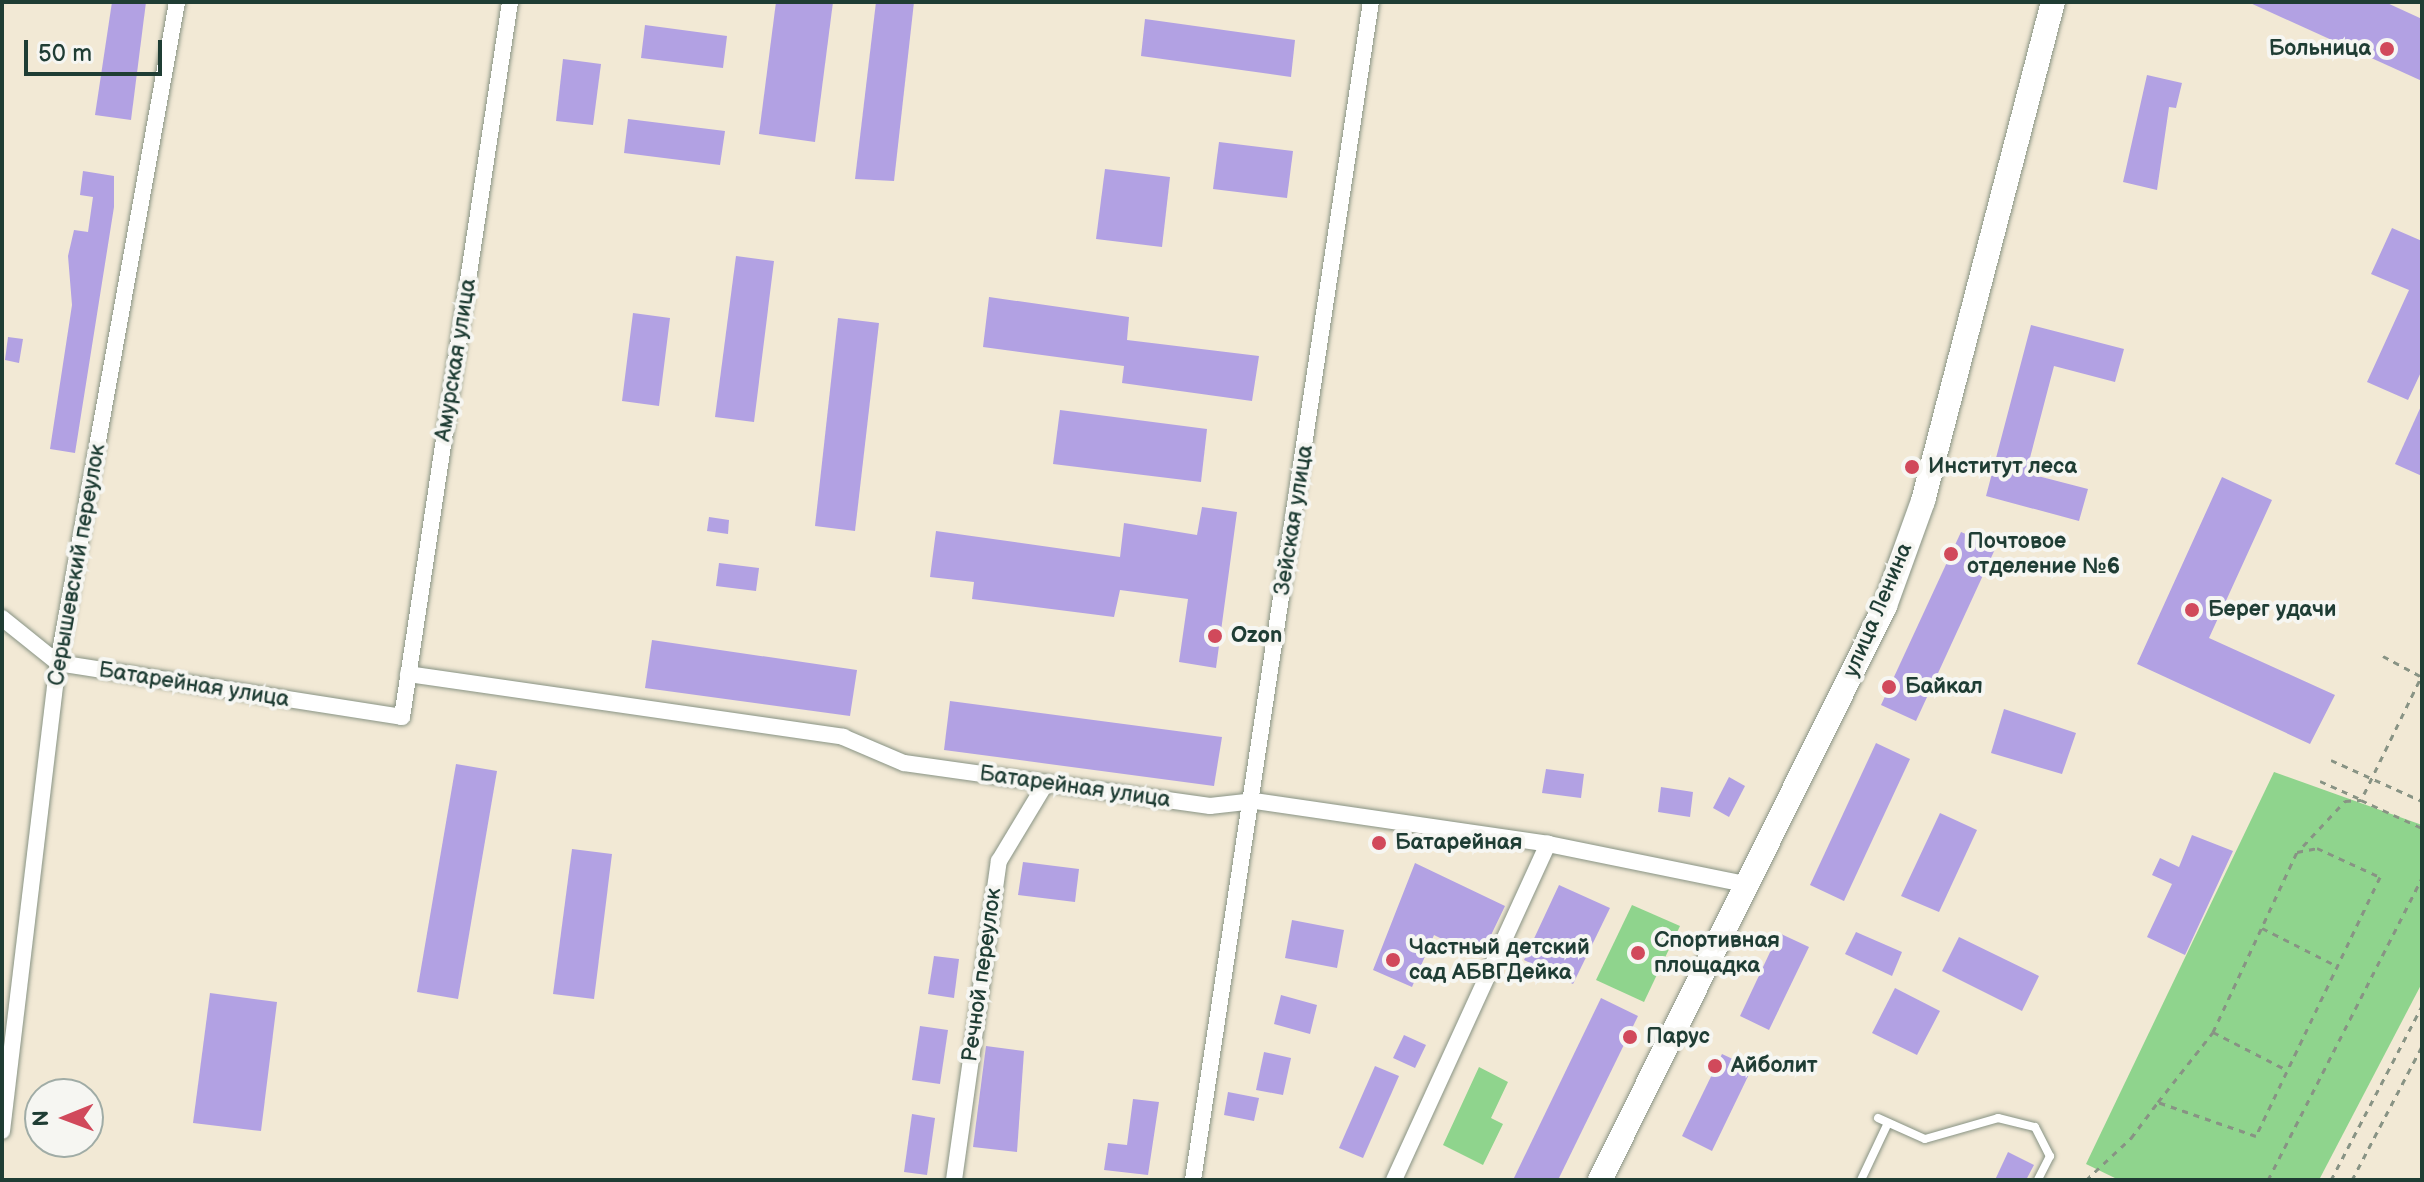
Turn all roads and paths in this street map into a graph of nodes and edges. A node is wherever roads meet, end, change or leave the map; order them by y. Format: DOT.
graph roads {
  1 [pos="177,2"];
  2 [pos="510,2"];
  3 [pos="1371,2"];
  4 [pos="2053,2"];
  5 [pos="2,618"];
  6 [pos="2383,656"];
  7 [pos="58,663"];
  8 [pos="408,674"];
  9 [pos="2422,676"];
  10 [pos="402,717"];
  11 [pos="2331,760"];
  12 [pos="2320,781"];
  13 [pos="2371,781"];
  14 [pos="1046,783"];
  15 [pos="2364,794"];
  16 [pos="2361,800"];
  17 [pos="1255,801"];
  18 [pos="2422,801"];
  19 [pos="2422,828"];
  20 [pos="1548,844"];
  21 [pos="2297,852"];
  22 [pos="2422,878"];
  23 [pos="1745,884"];
  24 [pos="2262,928"];
  25 [pos="2337,966"];
  26 [pos="2422,1006"];
  27 [pos="2213,1032"];
  28 [pos="2422,1046"];
  29 [pos="2283,1068"];
  30 [pos="2158,1102"];
  31 [pos="1878,1118"];
  32 [pos="1888,1123"];
  33 [pos="2,1131"];
  34 [pos="954,1180"];
  35 [pos="1193,1180"];
  36 [pos="1394,1180"];
  37 [pos="1600,1180"];
  38 [pos="1861,1180"];
  39 [pos="2038,1180"];
  40 [pos="2086,1180"];
  41 [pos="2268,1180"];
  42 [pos="2331,1180"];
  43 [pos="2352,1180"];
  1 -- 7 [label="street, Серышевский переулок"];
  2 -- 8 [label="street, Амурская улица"];
  3 -- 17 [label="street, Зейская улица"];
  4 -- 23 [label="main road, улица Ленина"];
  5 -- 7 [label="street, Батарейная улица"];
  6 -- 9 [label="path"];
  7 -- 10 [label="street, Батарейная улица"];
  7 -- 33 [label="street, Серышевский переулок"];
  8 -- 10 [label="street, Амурская улица"];
  8 -- 14 [label="street, Батарейная улица"];
  9 -- 13 [label="path"];
  11 -- 13 [label="path"];
  12 -- 16 [label="path"];
  13 -- 15 [label="path"];
  13 -- 18 [label="path"];
  14 -- 17 [label="street, Батарейная улица"];
  14 -- 34 [label="street, Речной переулок"];
  16 -- 19 [label="path"];
  16 -- 21 [label="path"];
  17 -- 20 [label="street, Батарейная улица"];
  17 -- 35 [label="street, Зейская улица"];
  20 -- 23 [label="street, Батарейная улица"];
  20 -- 36 [label="street"];
  21 -- 24 [label="path"];
  21 -- 25 [label="path"];
  22 -- 41 [label="path"];
  23 -- 37 [label="main road, улица Ленина"];
  24 -- 25 [label="path"];
  24 -- 27 [label="path"];
  25 -- 29 [label="path"];
  26 -- 42 [label="path"];
  27 -- 29 [label="path"];
  27 -- 30 [label="path"];
  28 -- 43 [label="path"];
  29 -- 30 [label="path"];
  30 -- 40 [label="path"];
  31 -- 32 [label="lane"];
  32 -- 38 [label="lane"];
  32 -- 39 [label="lane"];
}
